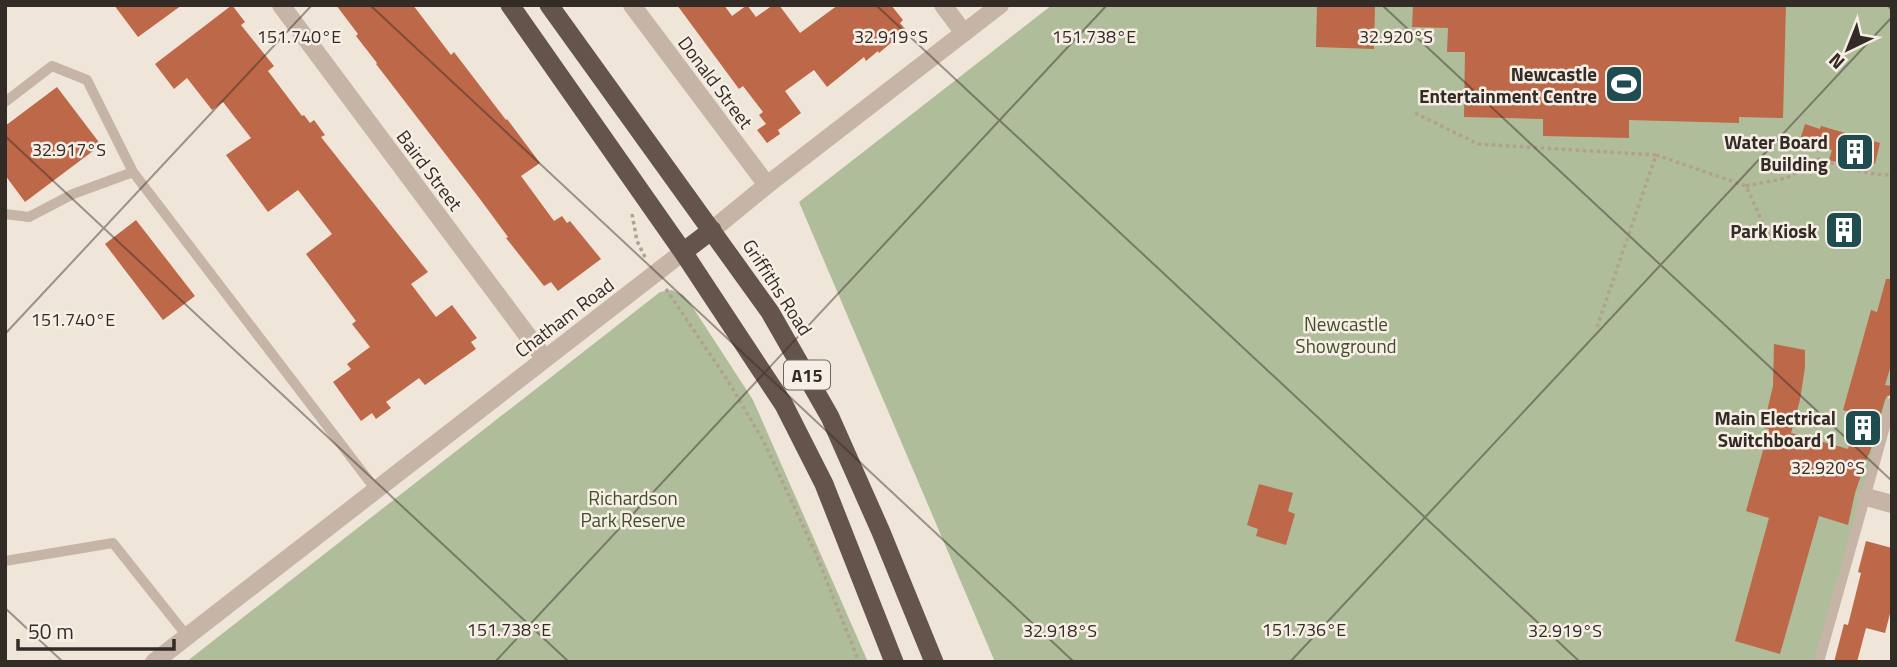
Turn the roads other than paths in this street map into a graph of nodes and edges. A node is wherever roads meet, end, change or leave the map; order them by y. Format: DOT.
graph roads {
  1 [pos="281,5"];
  2 [pos="510,5"];
  3 [pos="548,5"];
  4 [pos="632,5"];
  5 [pos="943,5"];
  6 [pos="1000,5"];
  7 [pos="964,33"];
  8 [pos="5,102"];
  9 [pos="133,172"];
  10 [pos="767,184"];
  11 [pos="5,214"];
  12 [pos="712,230"];
  13 [pos="683,252"];
  14 [pos="545,359"];
  15 [pos="1892,402"];
  16 [pos="376,490"];
  17 [pos="1866,496"];
  18 [pos="1892,504"];
  19 [pos="5,561"];
  20 [pos="187,636"];
  21 [pos="153,662"];
  22 [pos="894,662"];
  23 [pos="934,662"];
  24 [pos="1819,662"];
  1 -- 14 [label="street, Baird Street"];
  2 -- 13 [label="highway, A15"];
  3 -- 12 [label="highway, Griffiths Road / A15"];
  4 -- 10 [label="street, Donald Street"];
  5 -- 7 [label="street"];
  6 -- 7 [label="street, Chatham Road"];
  7 -- 10 [label="street, Chatham Road"];
  8 -- 9 [label="lane"];
  9 -- 11 [label="lane"];
  9 -- 16 [label="lane"];
  10 -- 12 [label="street, Chatham Road"];
  12 -- 13 [label="highway, Chatham Road"];
  12 -- 23 [label="highway, Griffiths Road / A15"];
  13 -- 14 [label="street, Chatham Road"];
  13 -- 22 [label="highway, A15"];
  14 -- 16 [label="street, Chatham Road"];
  15 -- 17 [label="lane"];
  16 -- 20 [label="street, Chatham Road"];
  17 -- 18 [label="street"];
  17 -- 24 [label="lane"];
  19 -- 20 [label="lane"];
  20 -- 21 [label="street, Chatham Road"];
}
